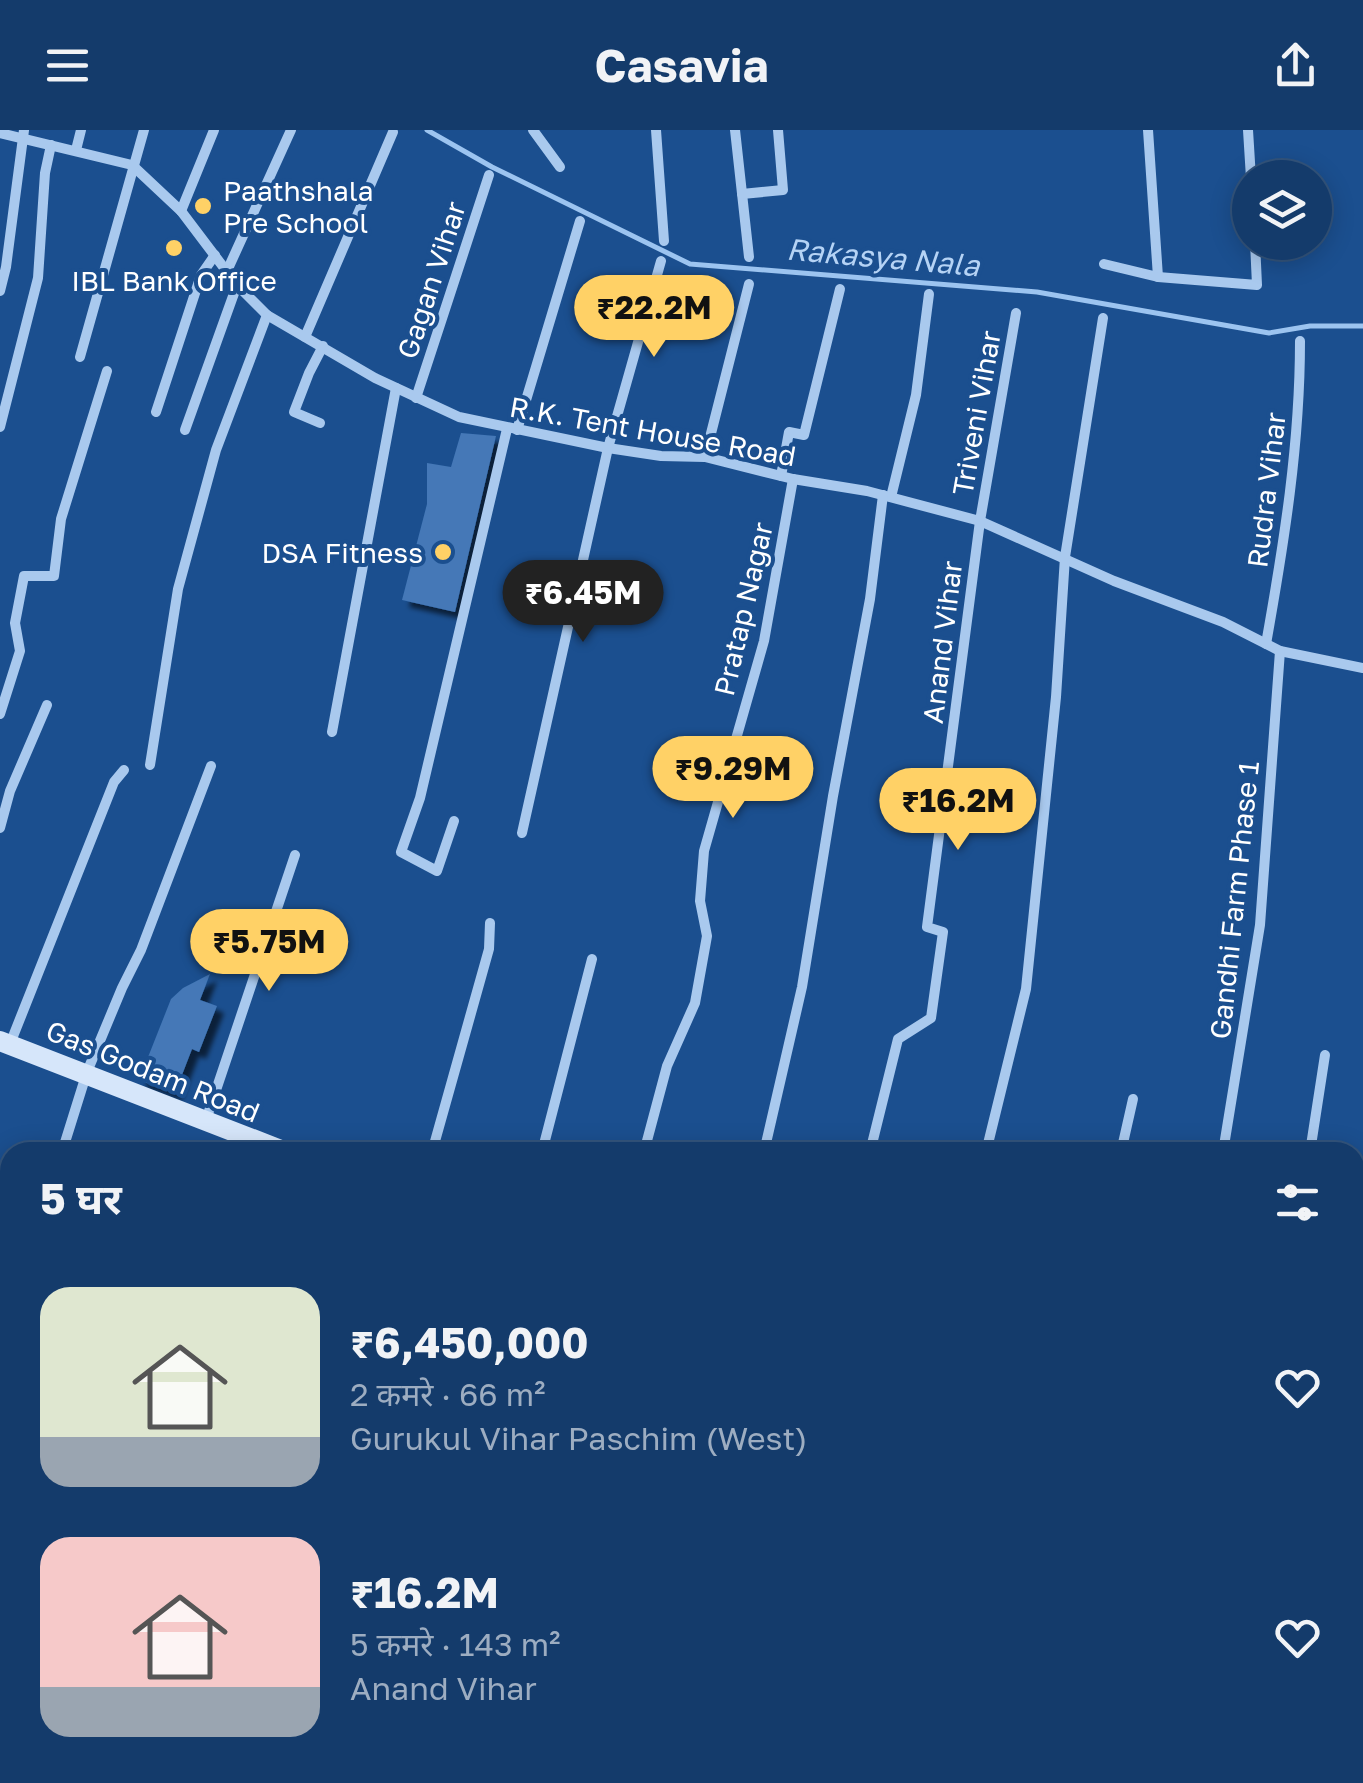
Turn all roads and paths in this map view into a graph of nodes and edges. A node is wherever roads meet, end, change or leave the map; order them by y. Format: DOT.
graph roads {
  1 [pos="81,130"];
  2 [pos="144,130"];
  3 [pos="214,130"];
  4 [pos="290,130"];
  5 [pos="533,130"];
  6 [pos="656,130"];
  7 [pos="735,130"];
  8 [pos="778,130"];
  9 [pos="1148,130"];
  10 [pos="1248,130"];
  11 [pos="393,132"];
  12 [pos="0,133"];
  13 [pos="23,134"];
  14 [pos="51,145"];
  15 [pos="76,150"];
  16 [pos="1250,160"];
  17 [pos="132,165"];
  18 [pos="560,167"];
  19 [pos="489,175"];
  20 [pos="742,194"];
  21 [pos="181,211"];
  22 [pos="580,222"];
  23 [pos="664,241"];
  24 [pos="214,255"];
  25 [pos="749,257"];
  26 [pos="1256,260"];
  27 [pos="660,261"];
  28 [pos="1104,264"];
  29 [pos="227,271"];
  30 [pos="1158,276"];
  31 [pos="237,284"];
  32 [pos="750,284"];
  33 [pos="840,289"];
  34 [pos="0,291"];
  35 [pos="930,294"];
  36 [pos="1016,313"];
  37 [pos="267,315"];
  38 [pos="1103,318"];
  39 [pos="305,337"];
  40 [pos="1300,341"];
  41 [pos="323,346"];
  42 [pos="80,357"];
  43 [pos="106,370"];
  44 [pos="396,388"];
  45 [pos="416,398"];
  46 [pos="156,412"];
  47 [pos="320,423"];
  48 [pos="0,427"];
  49 [pos="185,430"];
  50 [pos="512,430"];
  51 [pos="608,448"];
  52 [pos="705,458"];
  53 [pos="787,477"];
  54 [pos="887,496"];
  55 [pos="980,521"];
  56 [pos="1065,558"];
  57 [pos="1266,644"];
  58 [pos="1280,651"];
  59 [pos="1363,668"];
  60 [pos="47,705"];
  61 [pos="0,714"];
  62 [pos="332,732"];
  63 [pos="150,765"];
  64 [pos="211,766"];
  65 [pos="124,770"];
  66 [pos="454,821"];
  67 [pos="0,828"];
  68 [pos="522,834"];
  69 [pos="295,855"];
  70 [pos="490,923"];
  71 [pos="592,958"];
  72 [pos="5,1042"];
  73 [pos="1326,1056"];
  74 [pos="87,1072"];
  75 [pos="1133,1098"];
  76 [pos="206,1120"];
  77 [pos="65,1142"];
  78 [pos="256,1142"];
  79 [pos="435,1142"];
  80 [pos="545,1142"];
  81 [pos="647,1142"];
  82 [pos="766,1142"];
  83 [pos="872,1142"];
  84 [pos="988,1142"];
  85 [pos="1123,1142"];
  86 [pos="1225,1142"];
  87 [pos="1312,1142"];
  1 -- 15 [label="street"];
  2 -- 17 [label="street"];
  3 -- 21 [label="street"];
  4 -- 29 [label="street"];
  5 -- 18 [label="street"];
  6 -- 23 [label="street"];
  7 -- 20 [label="street"];
  8 -- 20 [label="street"];
  9 -- 30 [label="street"];
  10 -- 16 [label="street"];
  11 -- 39 [label="street"];
  12 -- 13 [label="street, R.K. Tent House Road"];
  13 -- 14 [label="street, R.K. Tent House Road"];
  13 -- 34 [label="street"];
  14 -- 15 [label="street, R.K. Tent House Road"];
  14 -- 48 [label="street"];
  15 -- 17 [label="street, R.K. Tent House Road"];
  17 -- 21 [label="street, R.K. Tent House Road"];
  17 -- 42 [label="street"];
  19 -- 45 [label="street, Gagan Vihar"];
  20 -- 25 [label="street"];
  21 -- 24 [label="street, R.K. Tent House Road"];
  22 -- 50 [label="street"];
  24 -- 29 [label="street, R.K. Tent House Road"];
  24 -- 46 [label="street"];
  26 -- 30 [label="street"];
  27 -- 51 [label="street"];
  28 -- 30 [label="street"];
  29 -- 31 [label="street, R.K. Tent House Road"];
  31 -- 37 [label="street, R.K. Tent House Road"];
  31 -- 49 [label="street"];
  32 -- 52 [label="street"];
  33 -- 53 [label="street, Pratap Nagar"];
  35 -- 54 [label="street"];
  36 -- 55 [label="street, Triveni Vihar"];
  37 -- 39 [label="street, R.K. Tent House Road"];
  37 -- 63 [label="street"];
  38 -- 56 [label="street"];
  39 -- 41 [label="street, R.K. Tent House Road"];
  40 -- 57 [label="street, Rudra Vihar"];
  41 -- 44 [label="street, R.K. Tent House Road"];
  41 -- 47 [label="street"];
  43 -- 61 [label="street"];
  44 -- 45 [label="street, R.K. Tent House Road"];
  44 -- 62 [label="street"];
  45 -- 50 [label="street, R.K. Tent House Road"];
  50 -- 51 [label="street, R.K. Tent House Road"];
  50 -- 66 [label="street"];
  51 -- 52 [label="street, R.K. Tent House Road"];
  51 -- 68 [label="street"];
  52 -- 53 [label="street, R.K. Tent House Road"];
  53 -- 54 [label="street, R.K. Tent House Road"];
  53 -- 81 [label="street, Pratap Nagar"];
  54 -- 55 [label="street, R.K. Tent House Road"];
  54 -- 82 [label="street"];
  55 -- 56 [label="street, R.K. Tent House Road"];
  55 -- 83 [label="street, Anand Vihar"];
  56 -- 57 [label="street, R.K. Tent House Road"];
  56 -- 84 [label="street"];
  57 -- 58 [label="street, R.K. Tent House Road"];
  58 -- 59 [label="street, R.K. Tent House Road"];
  58 -- 86 [label="street, Gandhi Farm Phase 1"];
  60 -- 67 [label="street"];
  64 -- 74 [label="street"];
  65 -- 72 [label="street"];
  69 -- 76 [label="street"];
  70 -- 79 [label="street"];
  71 -- 80 [label="street"];
  72 -- 74 [label="main road, Gas Godam Road"];
  73 -- 87 [label="street"];
  74 -- 76 [label="main road, Gas Godam Road"];
  74 -- 77 [label="street"];
  75 -- 85 [label="street"];
  76 -- 78 [label="main road, Gas Godam Road"];
}
